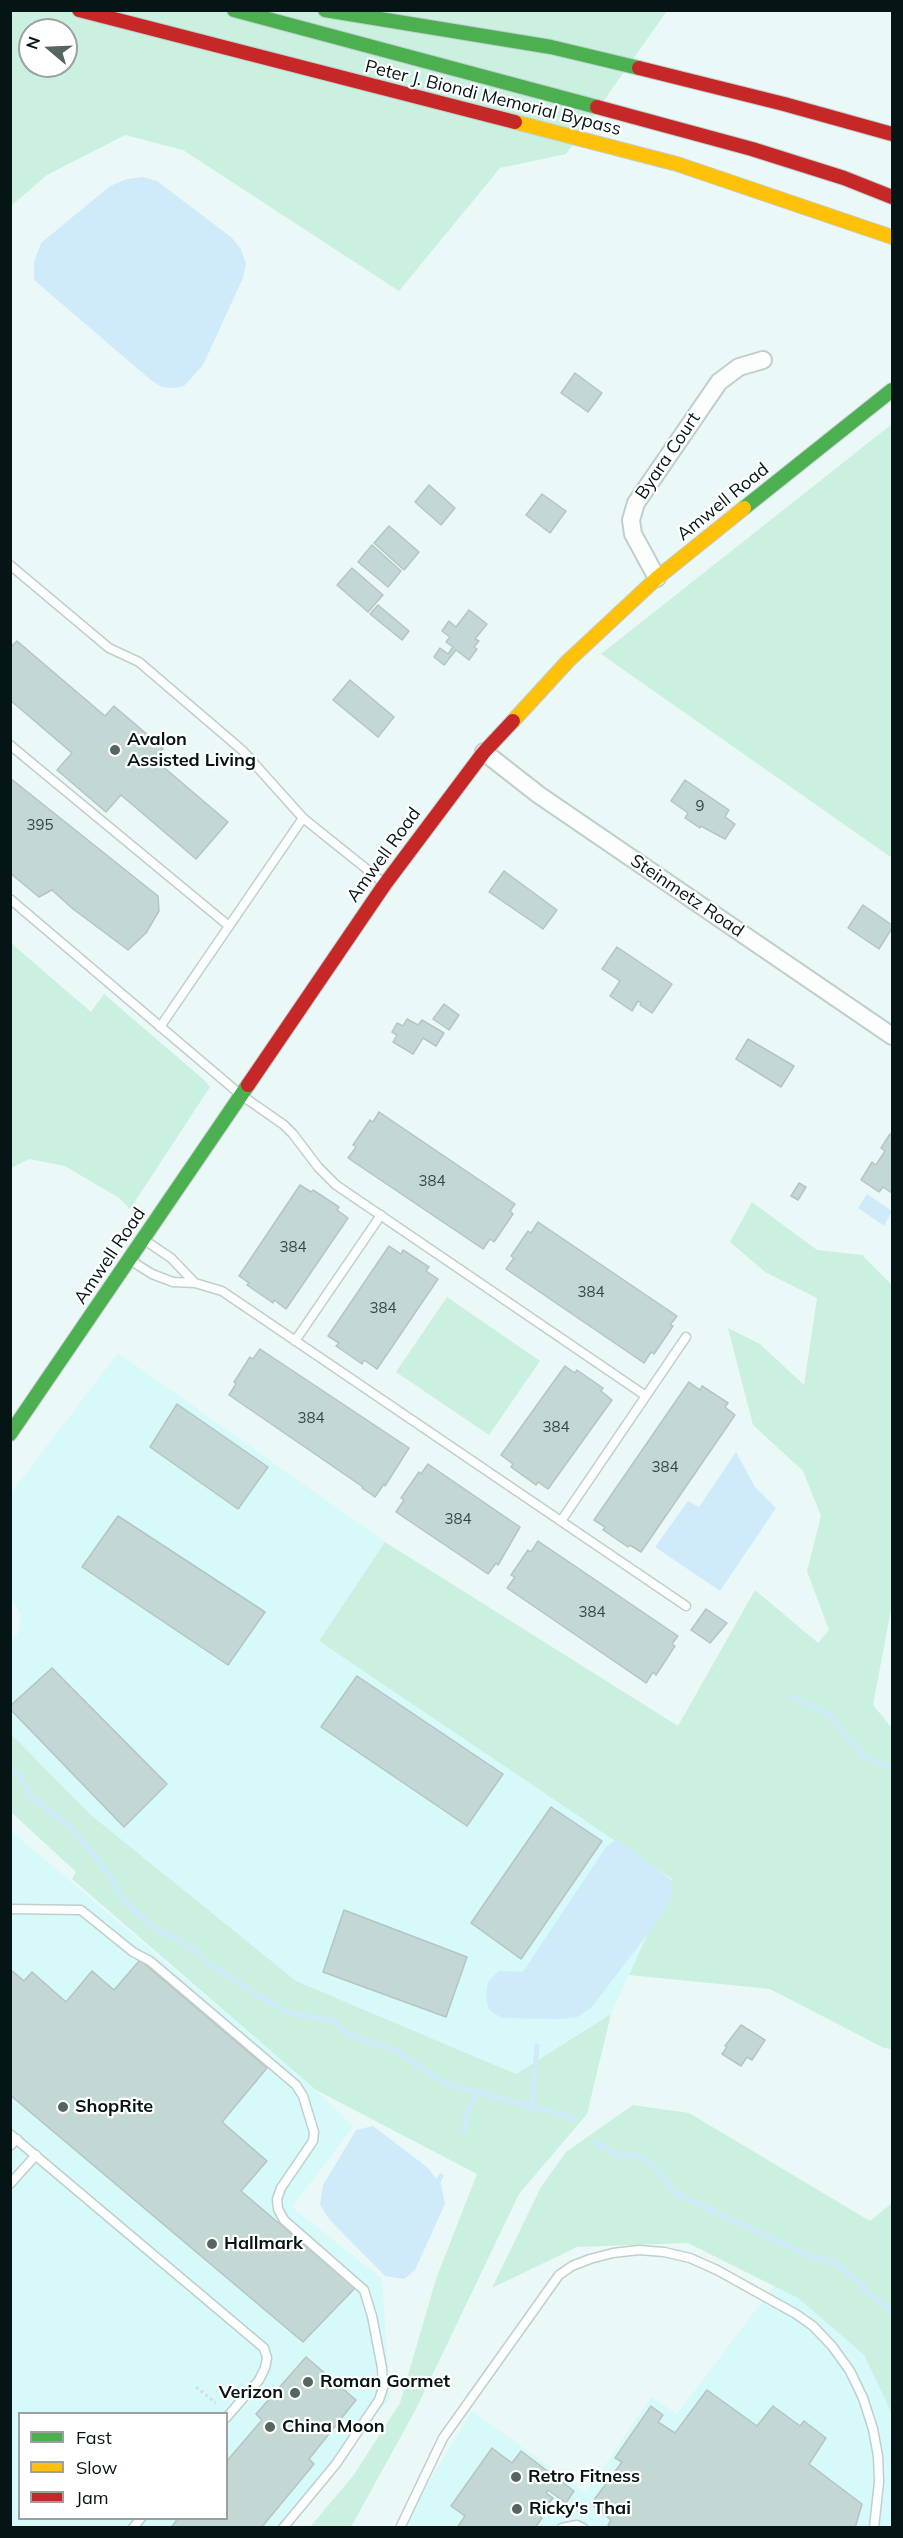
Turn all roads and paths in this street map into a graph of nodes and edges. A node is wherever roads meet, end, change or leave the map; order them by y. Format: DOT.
graph roads {
  1 [pos="79,10"];
  2 [pos="234,10"];
  3 [pos="325,10"];
  4 [pos="892,134"];
  5 [pos="892,197"];
  6 [pos="892,237"];
  7 [pos="763,360"];
  8 [pos="892,390"];
  9 [pos="10,565"];
  10 [pos="657,578"];
  11 [pos="10,745"];
  12 [pos="484,752"];
  13 [pos="303,818"];
  14 [pos="385,884"];
  15 [pos="10,899"];
  16 [pos="229,926"];
  17 [pos="160,1027"];
  18 [pos="892,1036"];
  19 [pos="240,1095"];
  20 [pos="381,1215"];
  21 [pos="143,1239"];
  22 [pos="129,1260"];
  23 [pos="195,1283"];
  24 [pos="686,1337"];
  25 [pos="295,1341"];
  26 [pos="646,1396"];
  27 [pos="10,1434"];
  28 [pos="561,1521"];
  29 [pos="686,1606"];
  30 [pos="10,1909"];
  31 [pos="12,2140"];
  32 [pos="36,2155"];
  33 [pos="10,2184"];
  34 [pos="196,2386"];
  35 [pos="216,2403"];
  36 [pos="228,2416"];
  37 [pos="283,2528"];
  38 [pos="400,2528"];
  39 [pos="562,2528"];
  40 [pos="583,2528"];
  41 [pos="874,2528"];
  1 -- 6 [label="main road, Peter J. Biondi Memorial Bypass"];
  2 -- 5 [label="main road, Peter J. Biondi Memorial Bypass"];
  3 -- 4 [label="main road"];
  7 -- 10 [label="street, Byara Court"];
  8 -- 10 [label="main road, Amwell Road"];
  9 -- 13 [label="lane"];
  10 -- 12 [label="main road, Amwell Road"];
  11 -- 16 [label="lane"];
  12 -- 14 [label="main road, Amwell Road"];
  12 -- 18 [label="street, Steinmetz Road"];
  13 -- 14 [label="lane"];
  13 -- 16 [label="lane"];
  14 -- 19 [label="main road, Amwell Road"];
  15 -- 17 [label="lane"];
  16 -- 17 [label="lane"];
  17 -- 19 [label="lane"];
  19 -- 20 [label="lane"];
  19 -- 21 [label="main road, Amwell Road"];
  20 -- 25 [label="lane"];
  20 -- 26 [label="lane"];
  21 -- 22 [label="main road, Amwell Road"];
  21 -- 23 [label="lane"];
  22 -- 23 [label="lane"];
  22 -- 27 [label="main road, Amwell Road"];
  23 -- 25 [label="lane"];
  24 -- 26 [label="lane"];
  25 -- 28 [label="lane"];
  26 -- 28 [label="lane"];
  28 -- 29 [label="lane"];
  30 -- 37 [label="lane"];
  31 -- 32 [label="lane"];
  32 -- 33 [label="lane"];
  32 -- 36 [label="lane"];
  34 -- 35 [label="path"];
  38 -- 41 [label="lane"];
  39 -- 40 [label="lane"];
}
